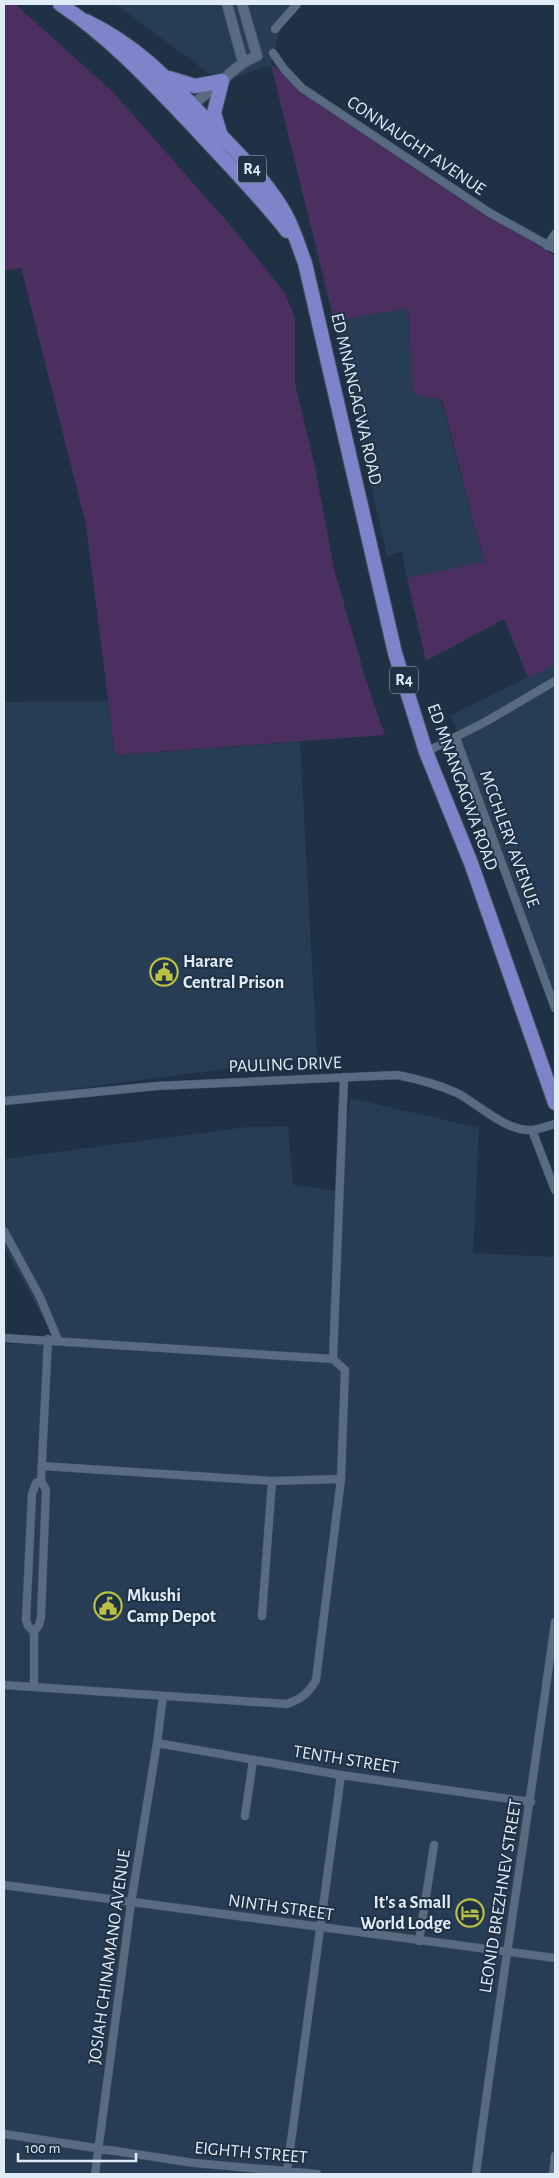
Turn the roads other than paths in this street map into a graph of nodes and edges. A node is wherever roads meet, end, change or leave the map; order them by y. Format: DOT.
graph roads {
  1 [pos="60,4"];
  2 [pos="227,4"];
  3 [pos="242,4"];
  4 [pos="297,4"];
  5 [pos="86,21"];
  6 [pos="275,29"];
  7 [pos="273,53"];
  8 [pos="243,62"];
  9 [pos="166,77"];
  10 [pos="222,80"];
  11 [pos="186,109"];
  12 [pos="221,136"];
  13 [pos="555,234"];
  14 [pos="298,244"];
  15 [pos="551,248"];
  16 [pos="555,682"];
  17 [pos="456,738"];
  18 [pos="426,752"];
  19 [pos="552,989"];
  20 [pos="555,1008"];
  21 [pos="344,1077"];
  22 [pos="4,1101"];
  23 [pos="555,1103"];
  24 [pos="555,1124"];
  25 [pos="532,1130"];
  26 [pos="555,1190"];
  27 [pos="4,1231"];
  28 [pos="4,1338"];
  29 [pos="48,1339"];
  30 [pos="58,1340"];
  31 [pos="334,1359"];
  32 [pos="42,1466"];
  33 [pos="341,1479"];
  34 [pos="41,1481"];
  35 [pos="272,1481"];
  36 [pos="42,1575"];
  37 [pos="29,1576"];
  38 [pos="262,1616"];
  39 [pos="555,1622"];
  40 [pos="34,1632"];
  41 [pos="4,1685"];
  42 [pos="34,1686"];
  43 [pos="163,1696"];
  44 [pos="157,1744"];
  45 [pos="253,1760"];
  46 [pos="342,1775"];
  47 [pos="530,1802"];
  48 [pos="245,1816"];
  49 [pos="434,1845"];
  50 [pos="4,1885"];
  51 [pos="131,1903"];
  52 [pos="322,1929"];
  53 [pos="419,1941"];
  54 [pos="508,1952"];
  55 [pos="555,1958"];
  56 [pos="4,2134"];
  57 [pos="99,2149"];
  58 [pos="555,2156"];
  59 [pos="287,2170"];
  60 [pos="95,2174"];
  61 [pos="317,2174"];
  62 [pos="476,2174"];
  63 [pos="553,2174"];
  1 -- 5 [label="highway, ED MNANGAGWA ROAD / R4"];
  2 -- 8 [label="street"];
  3 -- 8 [label="street"];
  4 -- 6 [label="street"];
  5 -- 9 [label="highway, ED MNANGAGWA ROAD / R4"];
  5 -- 11 [label="highway, ED MNANGAGWA ROAD / R4"];
  7 -- 15 [label="street, CONNAUGHT AVENUE"];
  8 -- 10 [label="street"];
  9 -- 10 [label="highway"];
  9 -- 11 [label="highway, ED MNANGAGWA ROAD / R4"];
  10 -- 11 [label="street"];
  10 -- 12 [label="highway"];
  11 -- 12 [label="highway, ED MNANGAGWA ROAD / R4"];
  11 -- 14 [label="highway, ED MNANGAGWA ROAD / R4"];
  12 -- 14 [label="highway, ED MNANGAGWA ROAD / R4"];
  13 -- 15 [label="street"];
  14 -- 18 [label="highway, ED MNANGAGWA ROAD / R4"];
  16 -- 17 [label="street"];
  17 -- 18 [label="street"];
  17 -- 19 [label="street, MCCHLERY AVENUE"];
  18 -- 23 [label="highway, ED MNANGAGWA ROAD / R4"];
  19 -- 20 [label="street, MCCHLERY AVENUE"];
  21 -- 22 [label="street, PAULING DRIVE"];
  21 -- 25 [label="street, PAULING DRIVE"];
  21 -- 31 [label="street"];
  24 -- 25 [label="street, PAULING DRIVE"];
  25 -- 26 [label="street"];
  27 -- 30 [label="street"];
  28 -- 29 [label="street"];
  29 -- 30 [label="street"];
  29 -- 32 [label="street"];
  30 -- 31 [label="street"];
  31 -- 33 [label="street"];
  32 -- 34 [label="street"];
  32 -- 35 [label="street"];
  33 -- 35 [label="street"];
  33 -- 43 [label="street"];
  34 -- 36 [label="street"];
  34 -- 37 [label="street"];
  35 -- 38 [label="street"];
  36 -- 37 [label="street"];
  36 -- 40 [label="street"];
  37 -- 40 [label="street"];
  39 -- 47 [label="street, LEONID BREZHNEV STREET"];
  40 -- 42 [label="street"];
  41 -- 42 [label="street"];
  42 -- 43 [label="street"];
  43 -- 44 [label="street, JOSIAH CHINAMANO AVENUE"];
  44 -- 45 [label="street, TENTH STREET"];
  44 -- 51 [label="street, JOSIAH CHINAMANO AVENUE"];
  45 -- 46 [label="street, TENTH STREET"];
  45 -- 48 [label="street"];
  46 -- 47 [label="street, TENTH STREET"];
  46 -- 52 [label="street"];
  47 -- 54 [label="street, LEONID BREZHNEV STREET"];
  49 -- 53 [label="street"];
  50 -- 51 [label="street, NINTH STREET"];
  51 -- 52 [label="street, NINTH STREET"];
  51 -- 57 [label="street, JOSIAH CHINAMANO AVENUE"];
  52 -- 53 [label="street, NINTH STREET"];
  52 -- 59 [label="street"];
  53 -- 54 [label="street, NINTH STREET"];
  54 -- 55 [label="street, NINTH STREET"];
  54 -- 62 [label="street, LEONID BREZHNEV STREET"];
  56 -- 57 [label="street, EIGHTH STREET"];
  57 -- 59 [label="street, EIGHTH STREET"];
  57 -- 60 [label="street, JOSIAH CHINAMANO AVENUE"];
  58 -- 63 [label="street"];
  59 -- 61 [label="street, EIGHTH STREET"];
}
